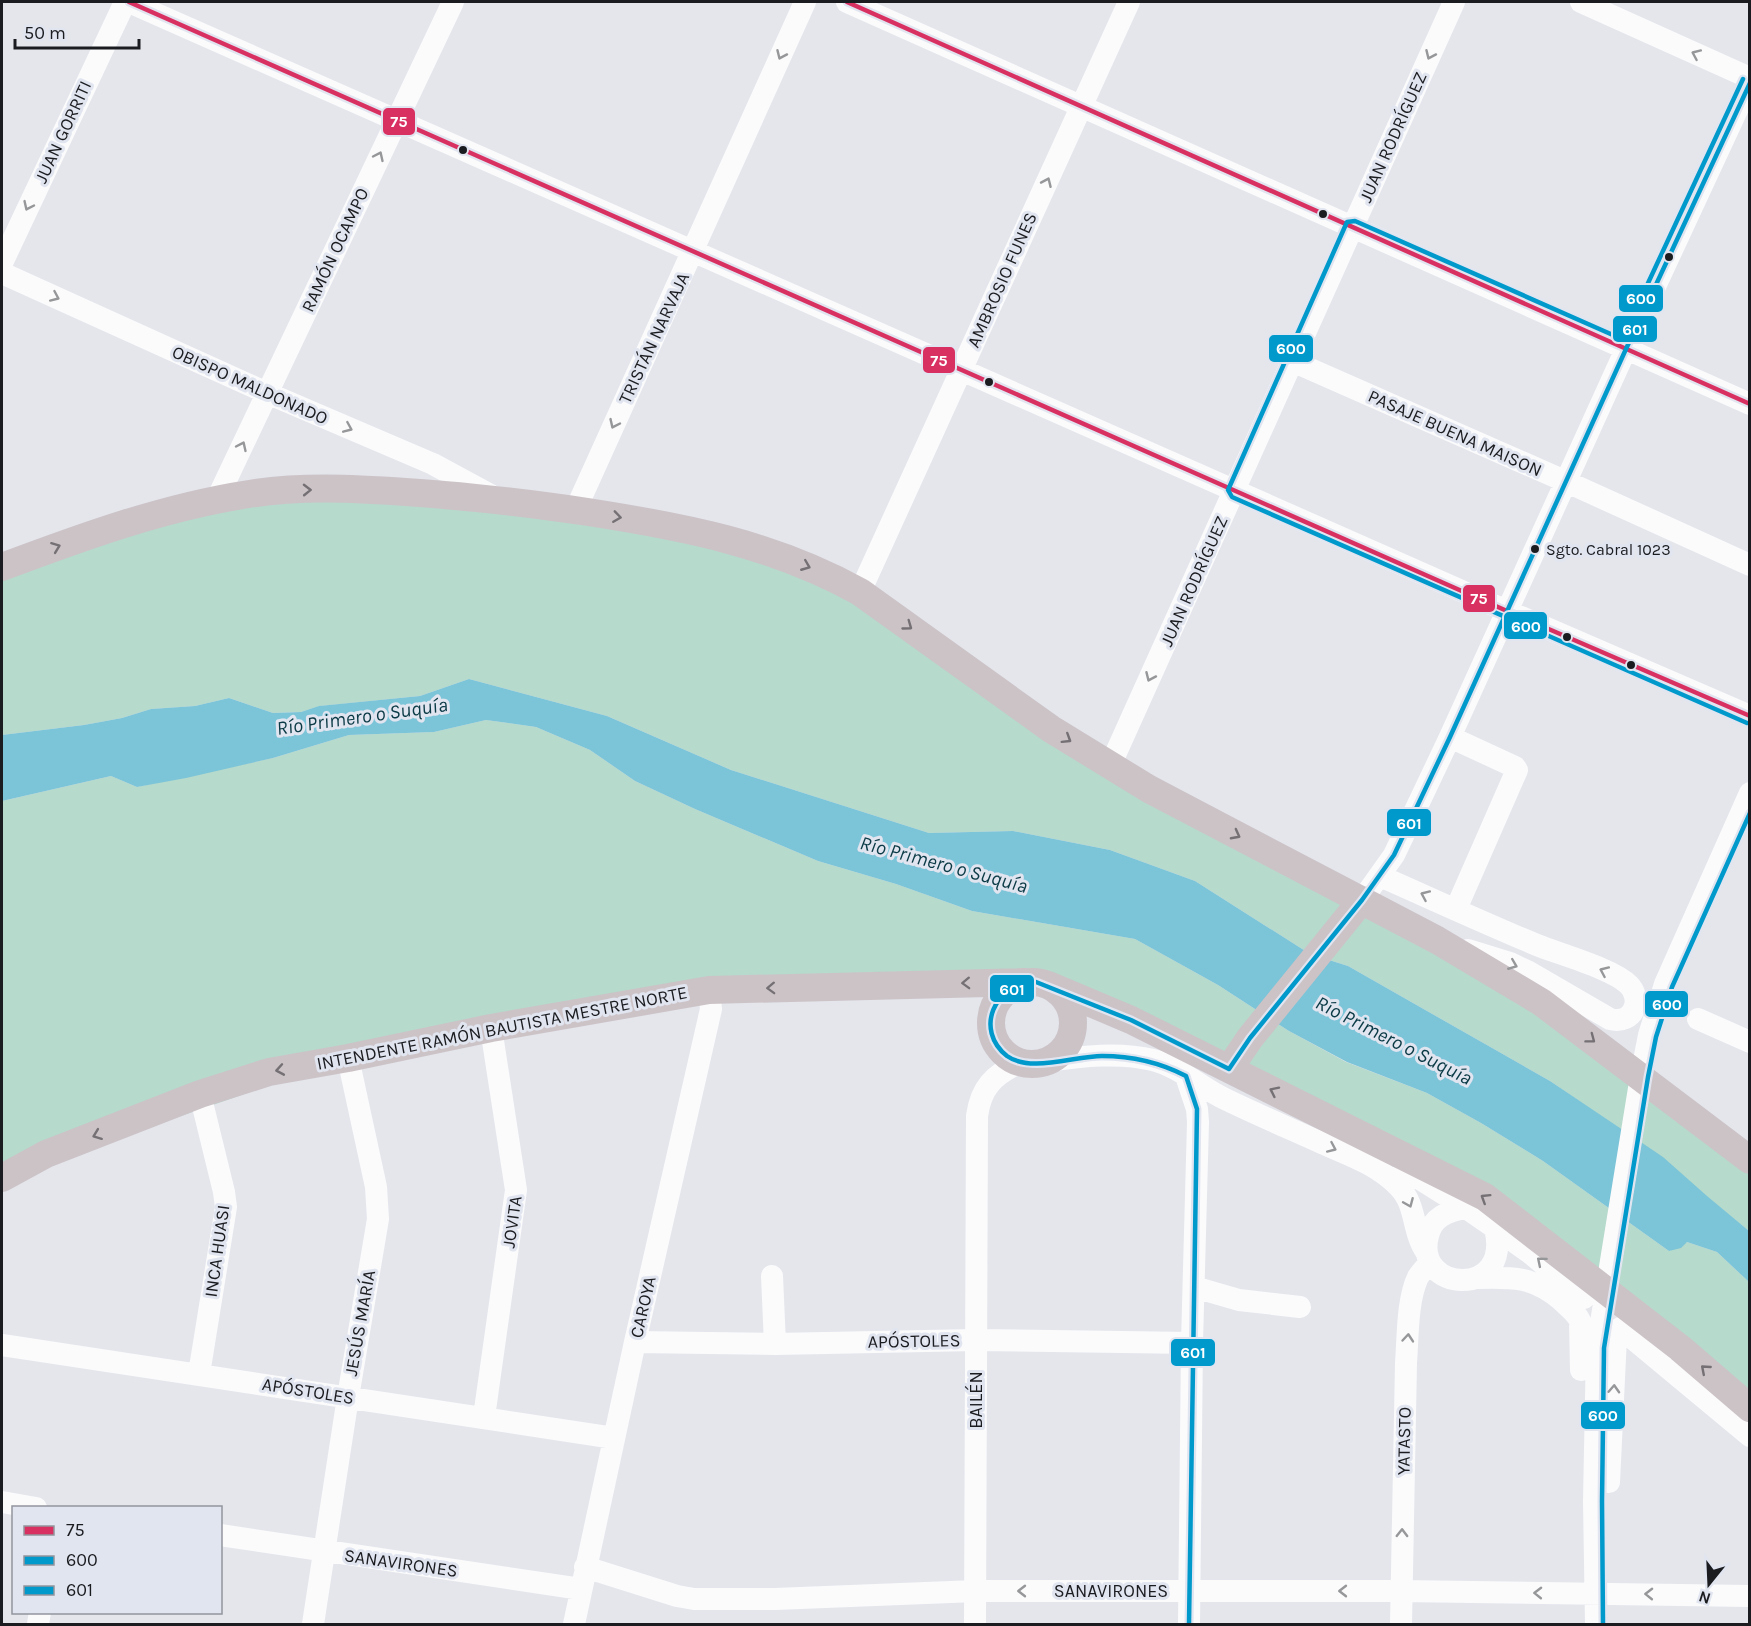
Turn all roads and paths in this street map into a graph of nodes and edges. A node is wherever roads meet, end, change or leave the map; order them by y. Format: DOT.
graph roads {
  1 [pos="127,2"];
  2 [pos="453,2"];
  3 [pos="805,2"];
  4 [pos="847,2"];
  5 [pos="1129,2"];
  6 [pos="1454,2"];
  7 [pos="1581,2"];
  8 [pos="1749,78"];
  9 [pos="1749,82"];
  10 [pos="1081,107"];
  11 [pos="397,120"];
  12 [pos="1352,228"];
  13 [pos="693,251"];
  14 [pos="2,263"];
  15 [pos="2,273"];
  16 [pos="1626,349"];
  17 [pos="1292,361"];
  18 [pos="962,369"];
  19 [pos="267,393"];
  20 [pos="1749,404"];
  21 [pos="1567,482"];
  22 [pos="1235,490"];
  23 [pos="217,499"];
  24 [pos="497,499"];
  25 [pos="575,511"];
  26 [pos="1749,566"];
  27 [pos="2,567"];
  28 [pos="860,592"];
  29 [pos="1507,611"];
  30 [pos="1749,716"];
  31 [pos="1450,737"];
  32 [pos="1110,766"];
  33 [pos="1749,793"];
  34 [pos="1380,876"];
  35 [pos="1362,900"];
  36 [pos="1456,909"];
  37 [pos="1437,940"];
  38 [pos="1036,984"];
  39 [pos="709,990"];
  40 [pos="1698,1019"];
  41 [pos="491,1028"];
  42 [pos="1749,1042"];
  43 [pos="348,1058"];
  44 [pos="1049,1061"];
  45 [pos="1019,1062"];
  46 [pos="1229,1069"];
  47 [pos="1185,1076"];
  48 [pos="1641,1077"];
  49 [pos="200,1094"];
  50 [pos="1312,1110"];
  51 [pos="1749,1160"];
  52 [pos="2,1178"];
  53 [pos="1466,1208"];
  54 [pos="1494,1228"];
  55 [pos="1429,1258"];
  56 [pos="772,1276"];
  57 [pos="1476,1278"];
  58 [pos="1194,1287"];
  59 [pos="1593,1295"];
  60 [pos="1300,1306"];
  61 [pos="976,1340"];
  62 [pos="635,1342"];
  63 [pos="1192,1343"];
  64 [pos="775,1344"];
  65 [pos="2,1345"];
  66 [pos="198,1374"];
  67 [pos="348,1397"];
  68 [pos="1749,1408"];
  69 [pos="484,1417"];
  70 [pos="1749,1436"];
  71 [pos="614,1438"];
  72 [pos="2,1502"];
  73 [pos="25,1506"];
  74 [pos="222,1536"];
  75 [pos="324,1551"];
  76 [pos="583,1578"];
  77 [pos="976,1591"];
  78 [pos="1189,1591"];
  79 [pos="1401,1591"];
  80 [pos="1597,1594"];
  81 [pos="1749,1596"];
  82 [pos="313,1624"];
  83 [pos="574,1624"];
  84 [pos="975,1624"];
  85 [pos="1189,1624"];
  86 [pos="1401,1624"];
  87 [pos="1596,1624"];
  1 -- 11 [label="street"];
  1 -- 14 [label="street, JUAN GORRITI, one-way"];
  2 -- 11 [label="street, RAMÓN OCAMPO"];
  3 -- 13 [label="street, TRISTÁN NARVAJA, one-way"];
  4 -- 10 [label="street"];
  5 -- 10 [label="street, AMBROSIO FUNES"];
  6 -- 12 [label="street, JUAN RODRÍGUEZ, one-way"];
  8 -- 7 [label="street, one-way"];
  9 -- 16 [label="street"];
  10 -- 12 [label="street"];
  18 -- 10 [label="street, AMBROSIO FUNES, one-way"];
  11 -- 13 [label="street"];
  19 -- 11 [label="street, RAMÓN OCAMPO, one-way"];
  12 -- 16 [label="street"];
  12 -- 17 [label="street, JUAN RODRÍGUEZ"];
  13 -- 18 [label="street"];
  13 -- 25 [label="street, TRISTÁN NARVAJA, one-way"];
  15 -- 19 [label="street, OBISPO MALDONADO, one-way"];
  16 -- 20 [label="street"];
  16 -- 21 [label="street"];
  17 -- 21 [label="street, PASAJE BUENA MAISON"];
  17 -- 22 [label="street, JUAN RODRÍGUEZ"];
  18 -- 22 [label="street"];
  18 -- 28 [label="street, AMBROSIO FUNES"];
  23 -- 19 [label="street, RAMÓN OCAMPO, one-way"];
  19 -- 24 [label="street, OBISPO MALDONADO, one-way"];
  21 -- 26 [label="street, PASAJE BUENA MAISON"];
  21 -- 29 [label="street"];
  22 -- 29 [label="street"];
  22 -- 32 [label="street, JUAN RODRÍGUEZ, one-way"];
  23 -- 24 [label="main road, one-way"];
  27 -- 23 [label="main road, one-way"];
  24 -- 25 [label="main road"];
  25 -- 28 [label="main road, one-way"];
  28 -- 32 [label="main road, one-way"];
  29 -- 30 [label="street"];
  29 -- 31 [label="street"];
  31 -- 34 [label="street"];
  31 -- 36 [label="street"];
  32 -- 35 [label="main road, one-way"];
  33 -- 48 [label="street"];
  34 -- 35 [label="street"];
  36 -- 34 [label="street, one-way"];
  35 -- 37 [label="main road"];
  35 -- 46 [label="main road"];
  37 -- 36 [label="street, one-way"];
  37 -- 48 [label="main road, one-way"];
  38 -- 39 [label="main road, INTENDENTE RAMÓN BAUTISTA MESTRE NORTE, one-way"];
  38 -- 44 [label="main road"];
  38 -- 45 [label="main road"];
  38 -- 46 [label="main road, INTENDENTE RAMÓN BAUTISTA MESTRE NORTE"];
  39 -- 41 [label="main road, INTENDENTE RAMÓN BAUTISTA MESTRE NORTE"];
  39 -- 62 [label="street, CAROYA"];
  40 -- 42 [label="street"];
  41 -- 43 [label="main road, INTENDENTE RAMÓN BAUTISTA MESTRE NORTE"];
  41 -- 69 [label="street, JOVITA"];
  43 -- 49 [label="main road, INTENDENTE RAMÓN BAUTISTA MESTRE NORTE, one-way"];
  43 -- 67 [label="street, JESÚS MARÍA"];
  44 -- 45 [label="main road"];
  44 -- 47 [label="street"];
  45 -- 61 [label="street, BAILÉN"];
  50 -- 46 [label="main road, INTENDENTE RAMÓN BAUTISTA MESTRE NORTE, one-way"];
  47 -- 55 [label="street, one-way"];
  47 -- 58 [label="street"];
  48 -- 51 [label="main road"];
  48 -- 59 [label="street"];
  49 -- 52 [label="main road, INTENDENTE RAMÓN BAUTISTA MESTRE NORTE, one-way"];
  49 -- 66 [label="street, INCA HUASI"];
  50 -- 53 [label="street"];
  59 -- 50 [label="main road, INTENDENTE RAMÓN BAUTISTA MESTRE NORTE, one-way"];
  53 -- 54 [label="street"];
  53 -- 55 [label="street"];
  54 -- 57 [label="street"];
  59 -- 54 [label="street, one-way"];
  55 -- 57 [label="street"];
  79 -- 55 [label="street, YATASTO, one-way"];
  56 -- 64 [label="street"];
  57 -- 59 [label="street"];
  58 -- 60 [label="street"];
  58 -- 63 [label="street"];
  68 -- 59 [label="main road, INTENDENTE RAMÓN BAUTISTA MESTRE NORTE, one-way"];
  59 -- 80 [label="street"];
  59 -- 80 [label="street"];
  61 -- 63 [label="street, APÓSTOLES"];
  61 -- 64 [label="street, APÓSTOLES"];
  61 -- 77 [label="street, BAILÉN"];
  62 -- 64 [label="street, APÓSTOLES"];
  62 -- 71 [label="street, CAROYA"];
  63 -- 78 [label="street"];
  65 -- 66 [label="street, APÓSTOLES"];
  66 -- 67 [label="street, APÓSTOLES"];
  67 -- 69 [label="street, APÓSTOLES"];
  67 -- 75 [label="street, JESÚS MARÍA"];
  69 -- 71 [label="street, APÓSTOLES"];
  80 -- 70 [label="street, one-way"];
  71 -- 76 [label="street, CAROYA"];
  72 -- 73 [label="street"];
  74 -- 75 [label="street, SANAVIRONES"];
  75 -- 76 [label="street, SANAVIRONES"];
  75 -- 82 [label="street, JESÚS MARÍA"];
  76 -- 77 [label="street, SANAVIRONES"];
  76 -- 83 [label="street, CAROYA"];
  78 -- 77 [label="street, SANAVIRONES, one-way"];
  77 -- 84 [label="street, BAILÉN"];
  79 -- 78 [label="street, SANAVIRONES, one-way"];
  78 -- 85 [label="street"];
  80 -- 79 [label="street, SANAVIRONES, one-way"];
  79 -- 86 [label="street, YATASTO"];
  81 -- 80 [label="street, SANAVIRONES, one-way"];
  80 -- 87 [label="street"];
}
